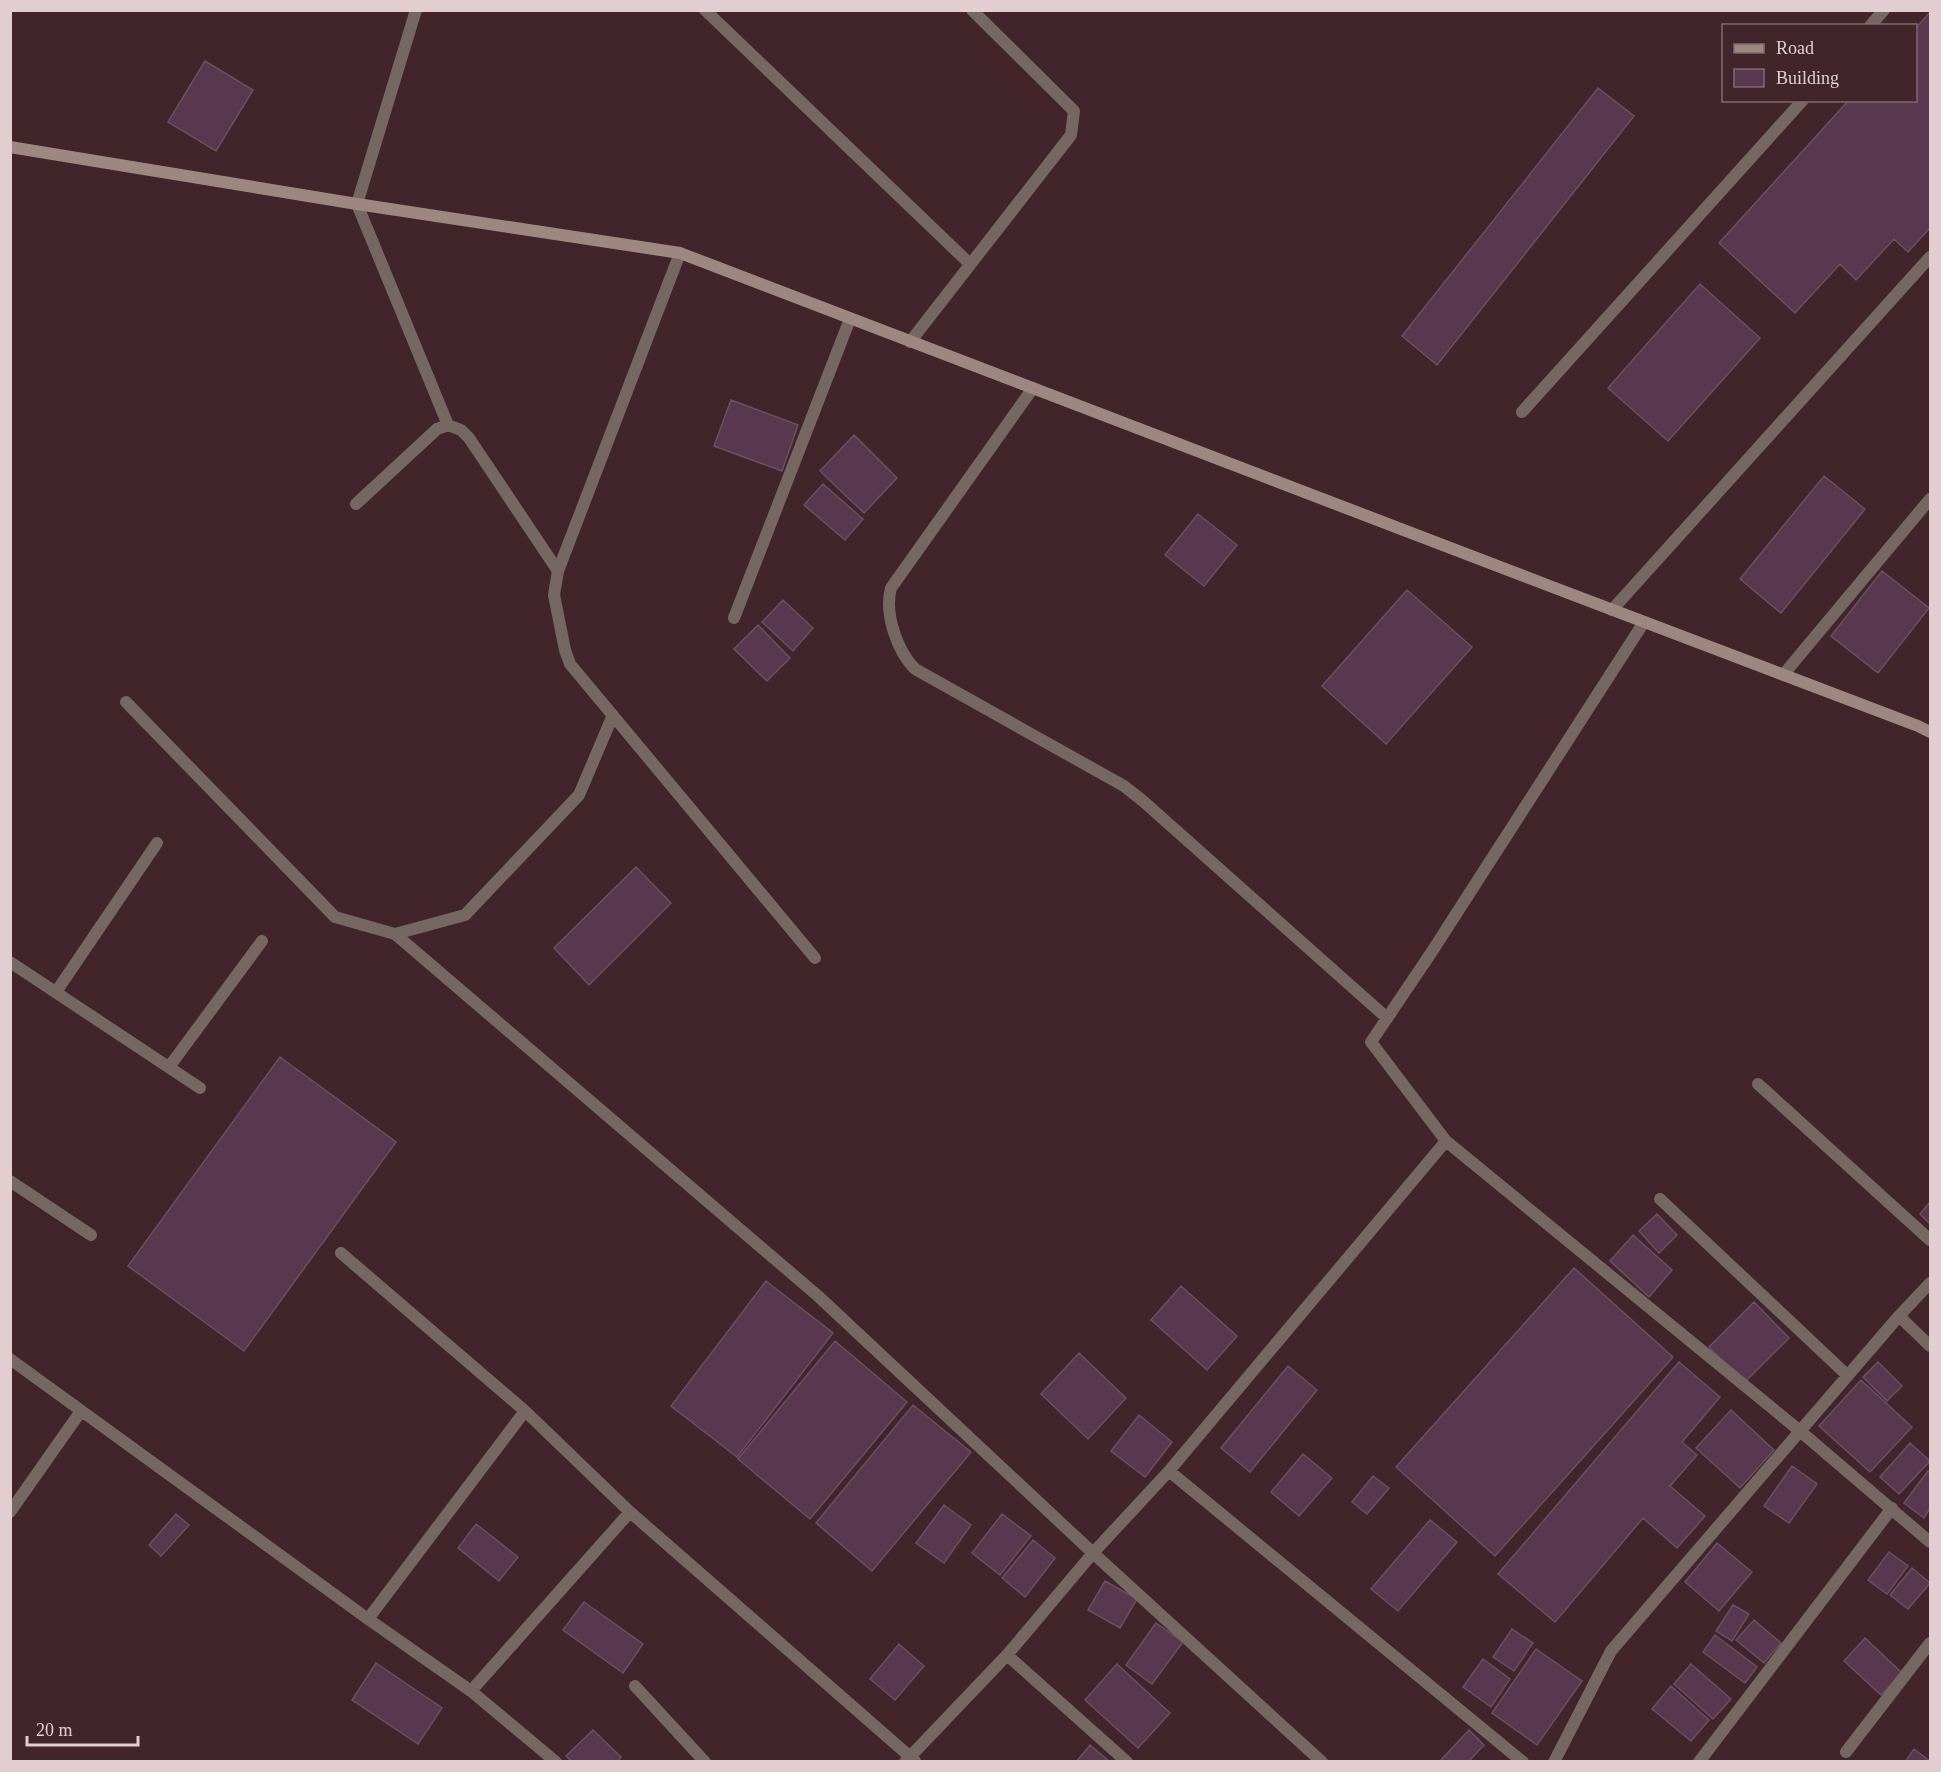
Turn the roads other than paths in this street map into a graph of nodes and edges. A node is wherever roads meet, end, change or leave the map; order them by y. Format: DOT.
graph roads {
  1 [pos="416,10"];
  2 [pos="705,10"];
  3 [pos="972,10"];
  4 [pos="1884,10"];
  5 [pos="1872,24"];
  6 [pos="1801,102"];
  7 [pos="10,147"];
  8 [pos="357,204"];
  9 [pos="680,253"];
  10 [pos="1930,257"];
  11 [pos="970,264"];
  12 [pos="850,319"];
  13 [pos="910,342"];
  14 [pos="1033,388"];
  15 [pos="1522,412"];
  16 [pos="448,425"];
  17 [pos="1930,499"];
  18 [pos="356,504"];
  19 [pos="558,571"];
  20 [pos="1612,610"];
  21 [pos="734,618"];
  22 [pos="1644,622"];
  23 [pos="1783,675"];
  24 [pos="126,702"];
  25 [pos="613,716"];
  26 [pos="1930,732"];
  27 [pos="157,843"];
  28 [pos="395,934"];
  29 [pos="262,941"];
  30 [pos="815,958"];
  31 [pos="10,962"];
  32 [pos="56,992"];
  33 [pos="1387,1018"];
  34 [pos="169,1067"];
  35 [pos="1758,1084"];
  36 [pos="200,1088"];
  37 [pos="1446,1141"];
  38 [pos="10,1181"];
  39 [pos="1660,1198"];
  40 [pos="91,1234"];
  41 [pos="1930,1240"];
  42 [pos="341,1253"];
  43 [pos="1930,1283"];
  44 [pos="1899,1316"];
  45 [pos="1930,1346"];
  46 [pos="10,1359"];
  47 [pos="1848,1376"];
  48 [pos="81,1411"];
  49 [pos="525,1411"];
  50 [pos="1800,1431"];
  51 [pos="1169,1471"];
  52 [pos="1892,1508"];
  53 [pos="10,1512"];
  54 [pos="630,1512"];
  55 [pos="1930,1542"];
  56 [pos="1093,1552"];
  57 [pos="368,1619"];
  58 [pos="1930,1643"];
  59 [pos="1007,1655"];
  60 [pos="635,1686"];
  61 [pos="471,1690"];
  62 [pos="1846,1752"];
  63 [pos="910,1760"];
  64 [pos="556,1761"];
  65 [pos="705,1761"];
  66 [pos="1127,1761"];
  67 [pos="1322,1761"];
  68 [pos="1523,1761"];
  69 [pos="1554,1761"];
  70 [pos="1699,1761"];
  1 -- 8 [label="street"];
  2 -- 11 [label="street"];
  3 -- 11 [label="street"];
  4 -- 5 [label="street"];
  6 -- 15 [label="street"];
  7 -- 8 [label="street"];
  8 -- 9 [label="street"];
  8 -- 16 [label="street"];
  9 -- 12 [label="street"];
  9 -- 19 [label="street"];
  10 -- 20 [label="street"];
  11 -- 13 [label="street"];
  12 -- 13 [label="street"];
  12 -- 21 [label="street"];
  13 -- 14 [label="street"];
  14 -- 20 [label="street"];
  14 -- 33 [label="street"];
  16 -- 18 [label="street"];
  16 -- 19 [label="street"];
  17 -- 23 [label="street"];
  19 -- 25 [label="street"];
  20 -- 22 [label="street"];
  22 -- 23 [label="street"];
  22 -- 33 [label="street"];
  23 -- 26 [label="street"];
  24 -- 28 [label="street"];
  25 -- 28 [label="street"];
  25 -- 30 [label="street"];
  27 -- 32 [label="street"];
  28 -- 56 [label="street"];
  29 -- 34 [label="street"];
  31 -- 32 [label="street"];
  32 -- 34 [label="street"];
  33 -- 37 [label="street"];
  34 -- 36 [label="street"];
  35 -- 41 [label="street"];
  37 -- 50 [label="street"];
  37 -- 51 [label="street"];
  38 -- 40 [label="street"];
  39 -- 47 [label="street"];
  42 -- 49 [label="street"];
  43 -- 44 [label="street"];
  44 -- 45 [label="street"];
  44 -- 47 [label="street"];
  46 -- 48 [label="street"];
  47 -- 50 [label="street"];
  48 -- 53 [label="street"];
  48 -- 57 [label="street"];
  49 -- 54 [label="street"];
  49 -- 57 [label="street"];
  50 -- 52 [label="street"];
  50 -- 69 [label="street"];
  51 -- 56 [label="street"];
  51 -- 68 [label="street"];
  52 -- 55 [label="street"];
  52 -- 70 [label="street"];
  54 -- 61 [label="street"];
  54 -- 63 [label="street"];
  56 -- 59 [label="street"];
  56 -- 67 [label="street"];
  57 -- 61 [label="street"];
  58 -- 62 [label="street"];
  59 -- 63 [label="street"];
  59 -- 66 [label="street"];
  60 -- 65 [label="street"];
  61 -- 64 [label="street"];
}
